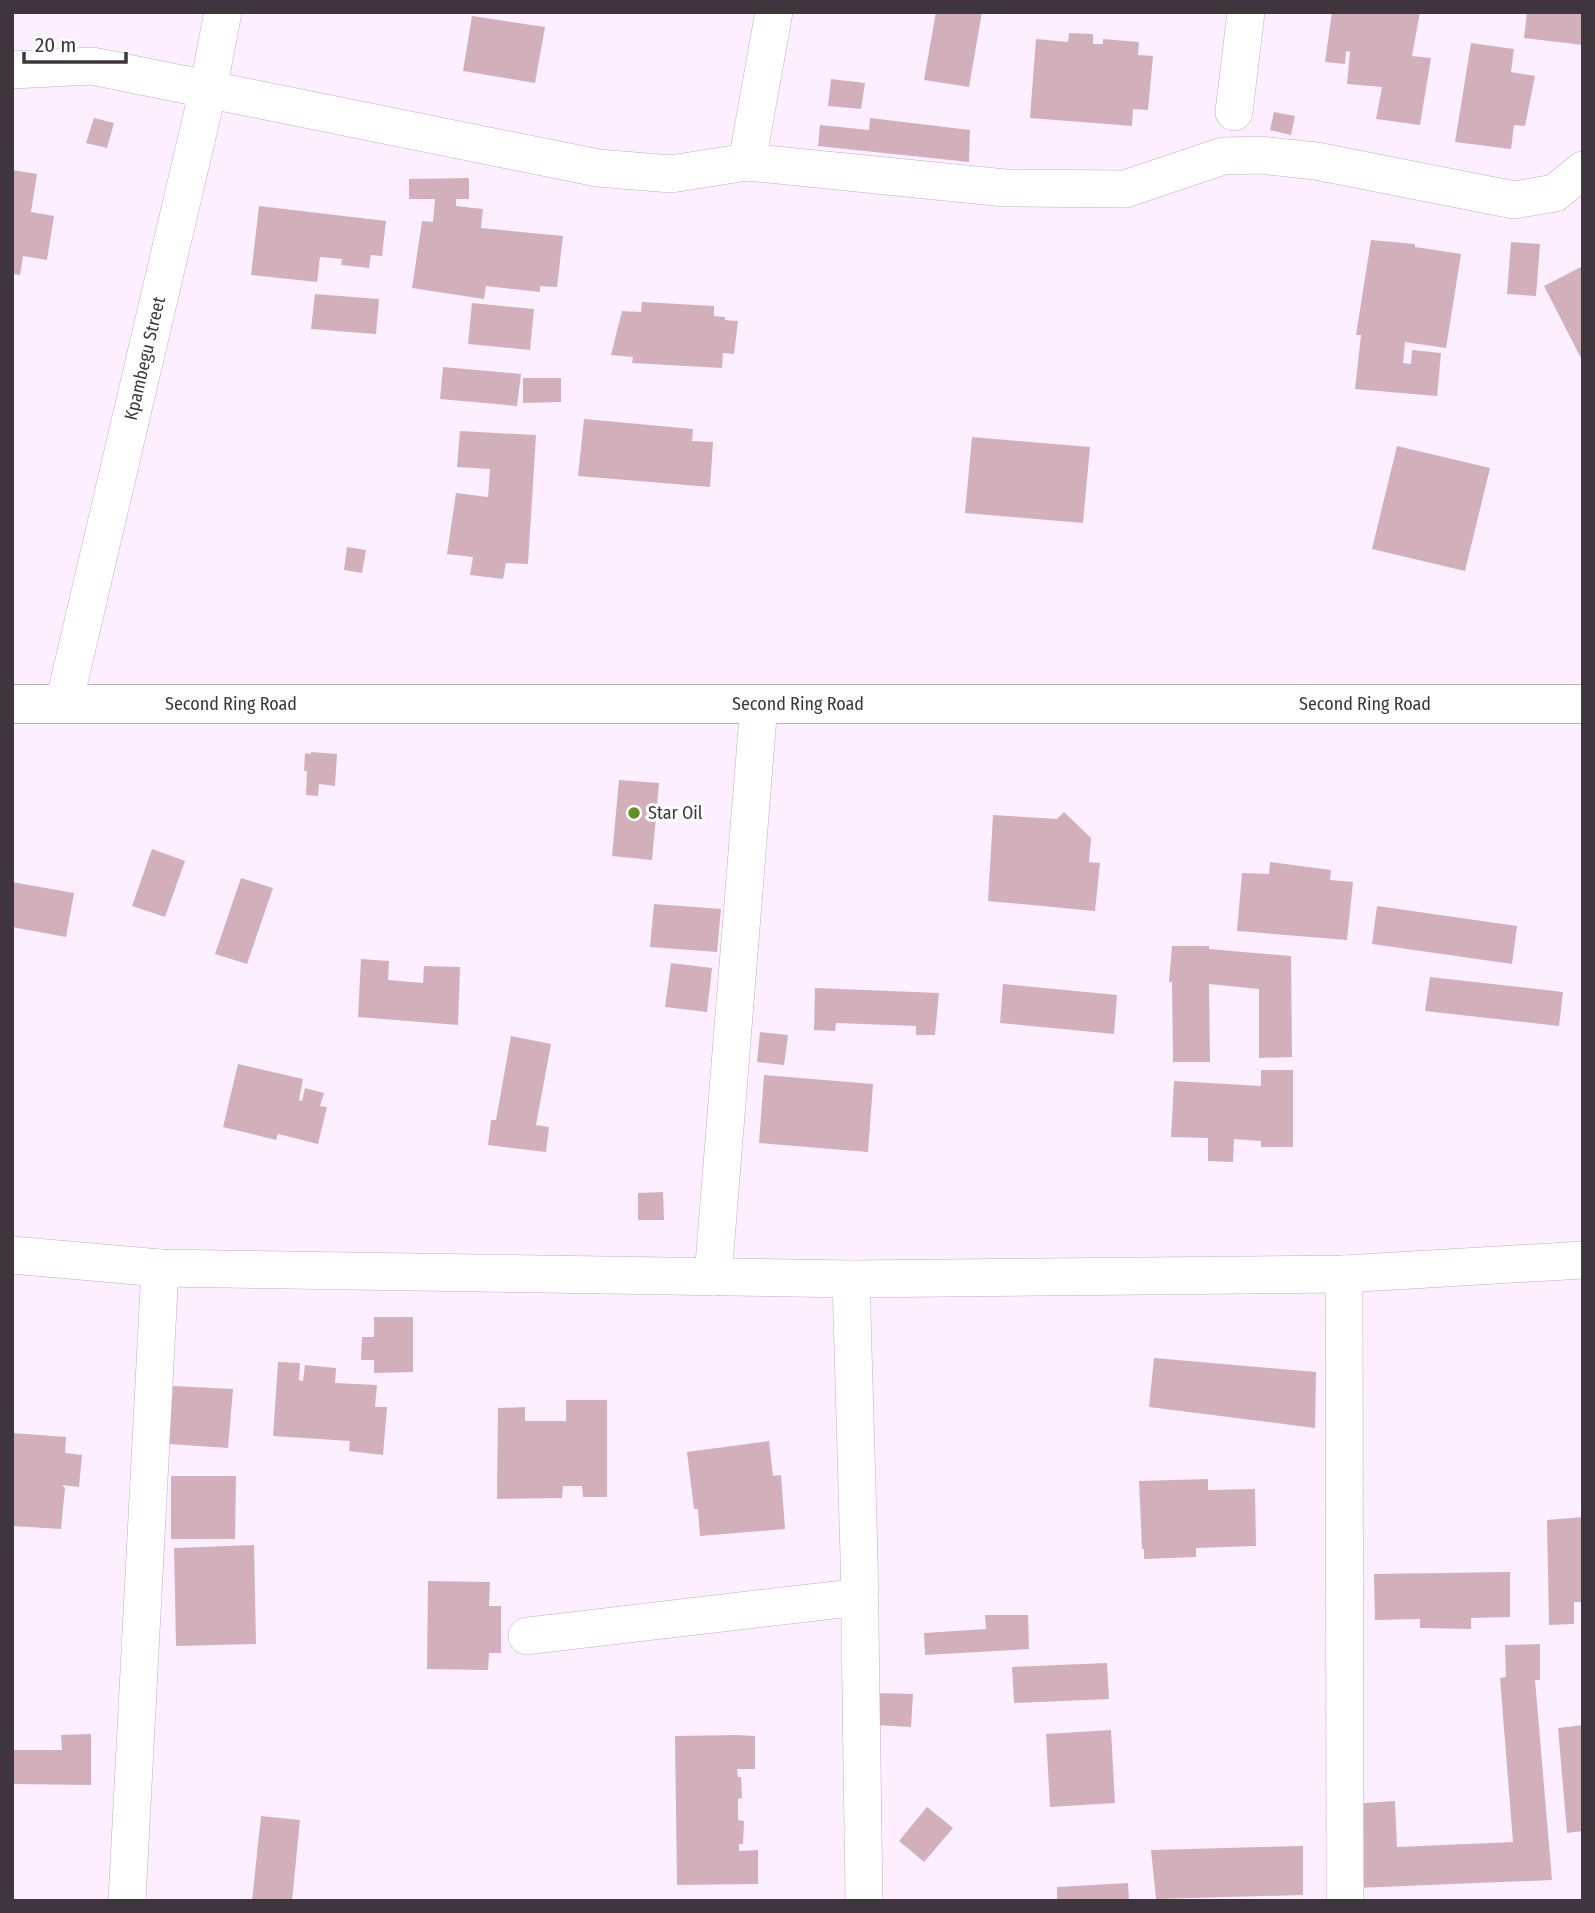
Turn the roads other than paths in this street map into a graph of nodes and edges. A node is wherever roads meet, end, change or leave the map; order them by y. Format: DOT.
graph roads {
  1 [pos="222,12"];
  2 [pos="774,12"];
  3 [pos="1246,12"];
  4 [pos="12,70"];
  5 [pos="208,90"];
  6 [pos="1234,112"];
  7 [pos="747,162"];
  8 [pos="1583,170"];
  9 [pos="64,703"];
  10 [pos="12,704"];
  11 [pos="759,704"];
  12 [pos="1583,704"];
  13 [pos="12,1255"];
  14 [pos="1583,1260"];
  15 [pos="160,1268"];
  16 [pos="1344,1274"];
  17 [pos="713,1277"];
  18 [pos="851,1279"];
  19 [pos="860,1597"];
  20 [pos="527,1636"];
  21 [pos="127,1901"];
  22 [pos="864,1901"];
  23 [pos="1345,1901"];
  1 -- 5 [label="street, Kpambegu Street"];
  2 -- 7 [label="street"];
  3 -- 6 [label="street"];
  4 -- 5 [label="street"];
  5 -- 7 [label="street"];
  5 -- 9 [label="street, Kpambegu Street"];
  7 -- 8 [label="street"];
  9 -- 10 [label="street, Second Ring Road"];
  9 -- 11 [label="street, Second Ring Road"];
  11 -- 12 [label="street, Second Ring Road"];
  11 -- 17 [label="street"];
  13 -- 15 [label="street"];
  14 -- 16 [label="street"];
  15 -- 17 [label="street"];
  15 -- 21 [label="street"];
  16 -- 18 [label="street"];
  16 -- 23 [label="street"];
  17 -- 18 [label="street"];
  18 -- 19 [label="street"];
  19 -- 20 [label="street"];
  19 -- 22 [label="street"];
}
